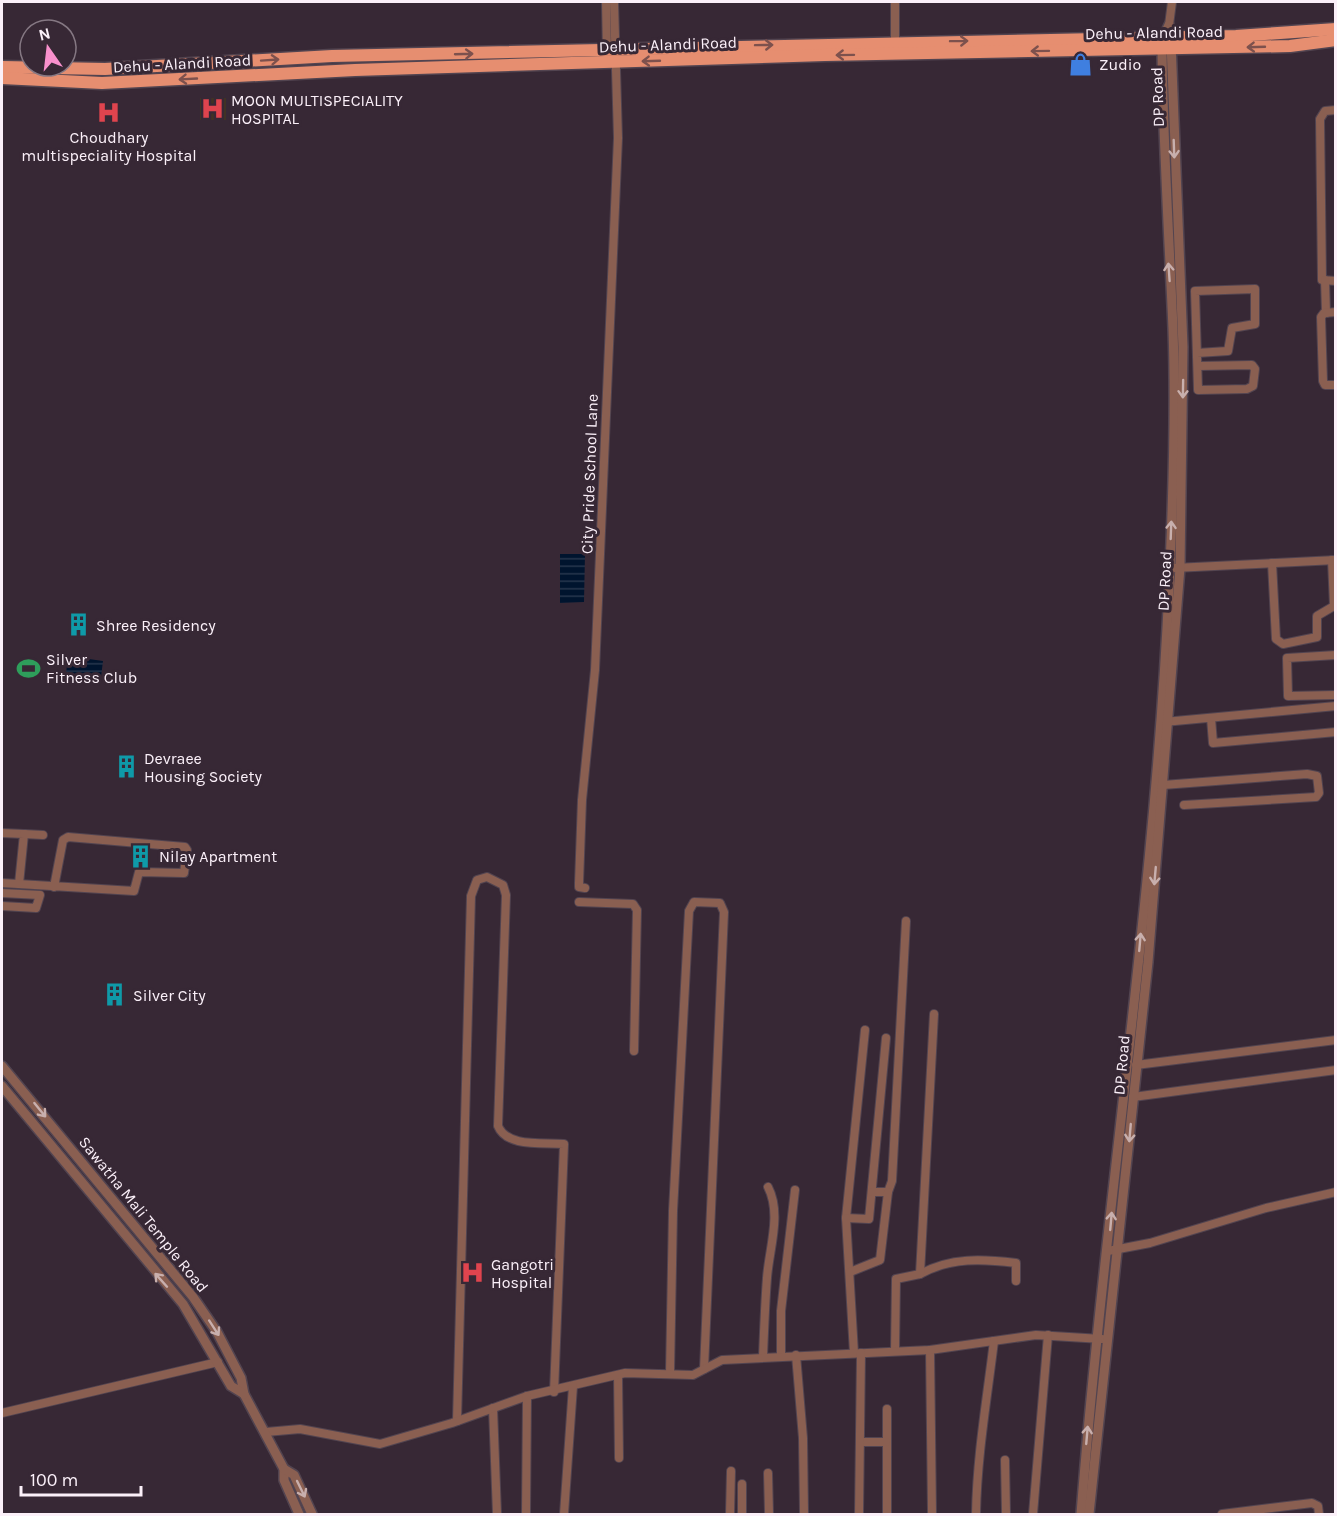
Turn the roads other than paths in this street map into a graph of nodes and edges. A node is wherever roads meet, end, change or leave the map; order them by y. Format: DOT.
graph roads {
  1 [pos="606,2"];
  2 [pos="614,2"];
  3 [pos="895,2"];
  4 [pos="1172,2"];
  5 [pos="1335,29"];
  6 [pos="1167,40"];
  7 [pos="1283,40"];
  8 [pos="1335,40"];
  9 [pos="895,42"];
  10 [pos="611,48"];
  11 [pos="612,62"];
  12 [pos="2,68"];
  13 [pos="2,78"];
  14 [pos="1335,110"];
  15 [pos="1325,280"];
  16 [pos="1335,281"];
  17 [pos="1176,306"];
  18 [pos="1335,312"];
  19 [pos="1326,313"];
  20 [pos="1197,360"];
  21 [pos="1183,362"];
  22 [pos="1335,386"];
  23 [pos="1334,560"];
  24 [pos="1272,563"];
  25 [pos="1170,568"];
  26 [pos="1180,568"];
  27 [pos="1335,655"];
  28 [pos="1335,695"];
  29 [pos="1335,706"];
  30 [pos="1211,718"];
  31 [pos="1164,722"];
  32 [pos="1335,732"];
  33 [pos="1162,785"];
  34 [pos="1184,805"];
  35 [pos="2,833"];
  36 [pos="24,834"];
  37 [pos="43,835"];
  38 [pos="2,883"];
  39 [pos="19,884"];
  40 [pos="54,887"];
  41 [pos="582,887"];
  42 [pos="2,893"];
  43 [pos="579,902"];
  44 [pos="2,906"];
  45 [pos="906,921"];
  46 [pos="934,1014"];
  47 [pos="865,1030"];
  48 [pos="886,1038"];
  49 [pos="1335,1040"];
  50 [pos="634,1051"];
  51 [pos="1136,1065"];
  52 [pos="2,1066"];
  53 [pos="1335,1070"];
  54 [pos="2,1086"];
  55 [pos="1133,1097"];
  56 [pos="768,1187"];
  57 [pos="795,1190"];
  58 [pos="872,1192"];
  59 [pos="888,1192"];
  60 [pos="1335,1192"];
  61 [pos="846,1218"];
  62 [pos="1119,1250"];
  63 [pos="1108,1251"];
  64 [pos="850,1272"];
  65 [pos="920,1274"];
  66 [pos="1016,1281"];
  67 [pos="1048,1335"];
  68 [pos="1102,1339"];
  69 [pos="994,1341"];
  70 [pos="930,1350"];
  71 [pos="895,1351"];
  72 [pos="858,1353"];
  73 [pos="796,1355"];
  74 [pos="781,1356"];
  75 [pos="763,1357"];
  76 [pos="218,1362"];
  77 [pos="704,1369"];
  78 [pos="670,1373"];
  79 [pos="618,1375"];
  80 [pos="573,1386"];
  81 [pos="554,1392"];
  82 [pos="244,1394"];
  83 [pos="527,1396"];
  84 [pos="493,1408"];
  85 [pos="886,1409"];
  86 [pos="2,1413"];
  87 [pos="457,1422"];
  88 [pos="266,1432"];
  89 [pos="861,1442"];
  90 [pos="886,1442"];
  91 [pos="1096,1457"];
  92 [pos="619,1458"];
  93 [pos="1086,1458"];
  94 [pos="1005,1460"];
  95 [pos="284,1469"];
  96 [pos="731,1471"];
  97 [pos="768,1473"];
  98 [pos="742,1484"];
  99 [pos="1231,1514"];
  100 [pos="299,1515"];
  101 [pos="312,1515"];
  102 [pos="496,1515"];
  103 [pos="526,1515"];
  104 [pos="564,1515"];
  105 [pos="730,1515"];
  106 [pos="742,1515"];
  107 [pos="769,1515"];
  108 [pos="804,1515"];
  109 [pos="859,1515"];
  110 [pos="887,1515"];
  111 [pos="932,1515"];
  112 [pos="976,1515"];
  113 [pos="1006,1515"];
  114 [pos="1033,1515"];
  115 [pos="1081,1515"];
  116 [pos="1089,1515"];
  117 [pos="1222,1515"];
  118 [pos="1319,1515"];
  1 -- 10 [label="street"];
  2 -- 10 [label="street"];
  3 -- 9 [label="street"];
  4 -- 6 [label="street"];
  5 -- 7 [label="main road, Dehu - Alandi Road"];
  6 -- 7 [label="main road, Dehu - Alandi Road"];
  9 -- 6 [label="main road, Dehu - Alandi Road, one-way"];
  6 -- 11 [label="main road, Dehu - Alandi Road, one-way"];
  6 -- 17 [label="street, DP Road"];
  7 -- 8 [label="main road, Dehu - Alandi Road"];
  10 -- 9 [label="main road, Dehu - Alandi Road, one-way"];
  10 -- 11 [label="street, City Pride School Lane"];
  12 -- 10 [label="main road, Dehu - Alandi Road, one-way"];
  11 -- 13 [label="main road, Dehu - Alandi Road, one-way"];
  11 -- 41 [label="street, City Pride School Lane"];
  14 -- 15 [label="street"];
  15 -- 16 [label="street"];
  15 -- 19 [label="street"];
  17 -- 21 [label="street, DP Road"];
  25 -- 17 [label="street, DP Road, one-way"];
  18 -- 19 [label="street"];
  19 -- 22 [label="street"];
  20 -- 20 [label="street"];
  20 -- 20 [label="street"];
  20 -- 21 [label="street"];
  21 -- 26 [label="street, DP Road, one-way"];
  23 -- 24 [label="street"];
  23 -- 24 [label="street"];
  24 -- 26 [label="street"];
  25 -- 26 [label="street"];
  25 -- 31 [label="street, DP Road"];
  26 -- 31 [label="street, DP Road"];
  27 -- 28 [label="street"];
  29 -- 30 [label="street"];
  30 -- 31 [label="street"];
  30 -- 32 [label="street"];
  31 -- 33 [label="street, DP Road"];
  63 -- 31 [label="street, DP Road, one-way"];
  33 -- 34 [label="street"];
  33 -- 51 [label="street, DP Road, one-way"];
  35 -- 36 [label="street"];
  36 -- 37 [label="street"];
  36 -- 39 [label="street"];
  38 -- 39 [label="street"];
  39 -- 40 [label="street"];
  40 -- 40 [label="street"];
  42 -- 44 [label="street"];
  43 -- 50 [label="street"];
  45 -- 59 [label="street"];
  46 -- 65 [label="street"];
  47 -- 61 [label="street"];
  48 -- 58 [label="street"];
  49 -- 51 [label="street"];
  51 -- 55 [label="street, DP Road"];
  52 -- 82 [label="street, Sawatha Mali Temple Road, one-way"];
  53 -- 55 [label="street"];
  76 -- 54 [label="street, Sawatha Mali Temple Road, one-way"];
  55 -- 62 [label="street, DP Road, one-way"];
  56 -- 75 [label="street"];
  57 -- 74 [label="street"];
  58 -- 59 [label="street"];
  58 -- 61 [label="street"];
  59 -- 64 [label="street"];
  60 -- 62 [label="street"];
  61 -- 64 [label="street"];
  62 -- 63 [label="street"];
  62 -- 68 [label="street, DP Road"];
  63 -- 68 [label="street, DP Road"];
  64 -- 72 [label="street"];
  65 -- 66 [label="street"];
  65 -- 71 [label="street"];
  67 -- 68 [label="street"];
  67 -- 69 [label="street"];
  67 -- 114 [label="street"];
  68 -- 91 [label="street, DP Road"];
  93 -- 68 [label="street, DP Road, one-way"];
  69 -- 70 [label="street"];
  69 -- 112 [label="street"];
  70 -- 71 [label="street"];
  70 -- 111 [label="street"];
  71 -- 72 [label="street"];
  72 -- 73 [label="street"];
  72 -- 89 [label="street"];
  73 -- 74 [label="street"];
  73 -- 108 [label="street"];
  74 -- 75 [label="street"];
  75 -- 77 [label="street"];
  76 -- 82 [label="street, Sawatha Mali Temple Road"];
  76 -- 86 [label="street"];
  77 -- 78 [label="street"];
  77 -- 78 [label="street"];
  78 -- 79 [label="street"];
  79 -- 80 [label="street"];
  79 -- 92 [label="street"];
  80 -- 81 [label="street"];
  80 -- 104 [label="street"];
  81 -- 83 [label="street"];
  81 -- 87 [label="street"];
  82 -- 88 [label="street, Sawatha Mali Temple Road"];
  83 -- 84 [label="street"];
  83 -- 103 [label="street"];
  84 -- 87 [label="street"];
  84 -- 102 [label="street"];
  85 -- 90 [label="street"];
  87 -- 88 [label="street"];
  88 -- 95 [label="street, Sawatha Mali Temple Road"];
  89 -- 90 [label="street"];
  89 -- 109 [label="street"];
  90 -- 110 [label="street"];
  91 -- 93 [label="street"];
  91 -- 116 [label="street, DP Road"];
  93 -- 115 [label="street, DP Road"];
  94 -- 113 [label="street"];
  95 -- 100 [label="street, Sawatha Mali Temple Road"];
  95 -- 101 [label="street, Sawatha Mali Temple Road, one-way"];
  96 -- 105 [label="street"];
  97 -- 107 [label="street"];
  98 -- 106 [label="street"];
  99 -- 117 [label="street"];
  99 -- 118 [label="street"];
}
